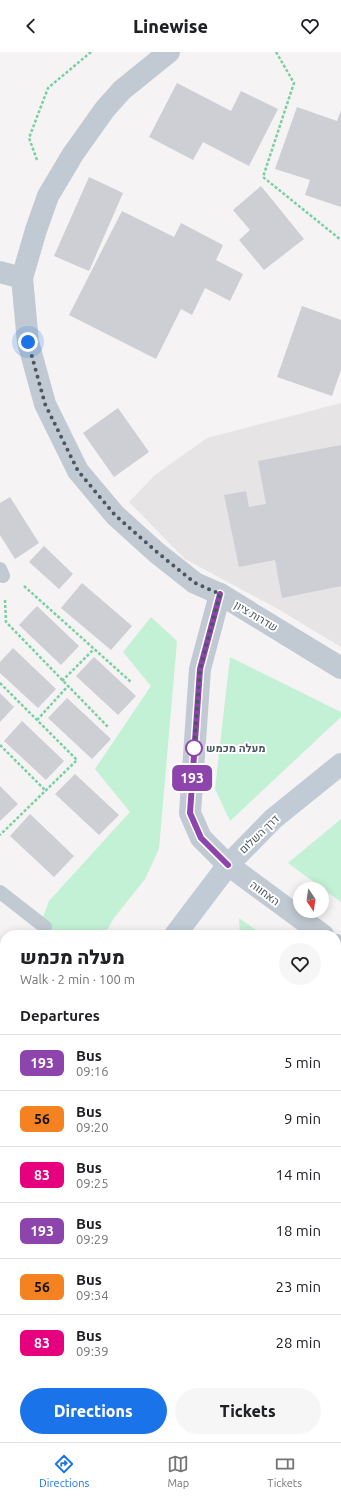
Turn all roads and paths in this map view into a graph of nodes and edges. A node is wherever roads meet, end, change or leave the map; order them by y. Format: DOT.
graph roads {
  1 [pos="91,52"];
  2 [pos="169,52"];
  3 [pos="276,52"];
  4 [pos="48,196"];
  5 [pos="341,240"];
  6 [pos="0,272"];
  7 [pos="22,278"];
  8 [pos="2,572"];
  9 [pos="220,594"];
  10 [pos="94,649"];
  11 [pos="341,668"];
  12 [pos="62,681"];
  13 [pos="131,682"];
  14 [pos="0,683"];
  15 [pos="68,686"];
  16 [pos="37,720"];
  17 [pos="108,728"];
  18 [pos="0,745"];
  19 [pos="341,764"];
  20 [pos="46,791"];
  21 [pos="0,835"];
  22 [pos="228,865"];
  23 [pos="0,892"];
  24 [pos="45,927"];
  25 [pos="179,930"];
  26 [pos="316,930"];
  1 -- 4 [label="path"];
  2 -- 4 [label="street"];
  3 -- 5 [label="path"];
  4 -- 7 [label="street"];
  6 -- 7 [label="street"];
  7 -- 9 [label="street, שדרות ציון"];
  8 -- 10 [label="path"];
  8 -- 12 [label="path"];
  9 -- 11 [label="street, שדרות ציון"];
  9 -- 22 [label="street, האחווה"];
  10 -- 12 [label="path"];
  10 -- 13 [label="path"];
  12 -- 15 [label="path"];
  14 -- 16 [label="path"];
  15 -- 16 [label="path"];
  15 -- 17 [label="path"];
  16 -- 20 [label="path"];
  18 -- 20 [label="path"];
  19 -- 22 [label="street, דרך השלום"];
  20 -- 21 [label="path"];
  22 -- 25 [label="street, דרך השלום"];
  22 -- 26 [label="street, האחווה"];
  23 -- 24 [label="lane"];
}
